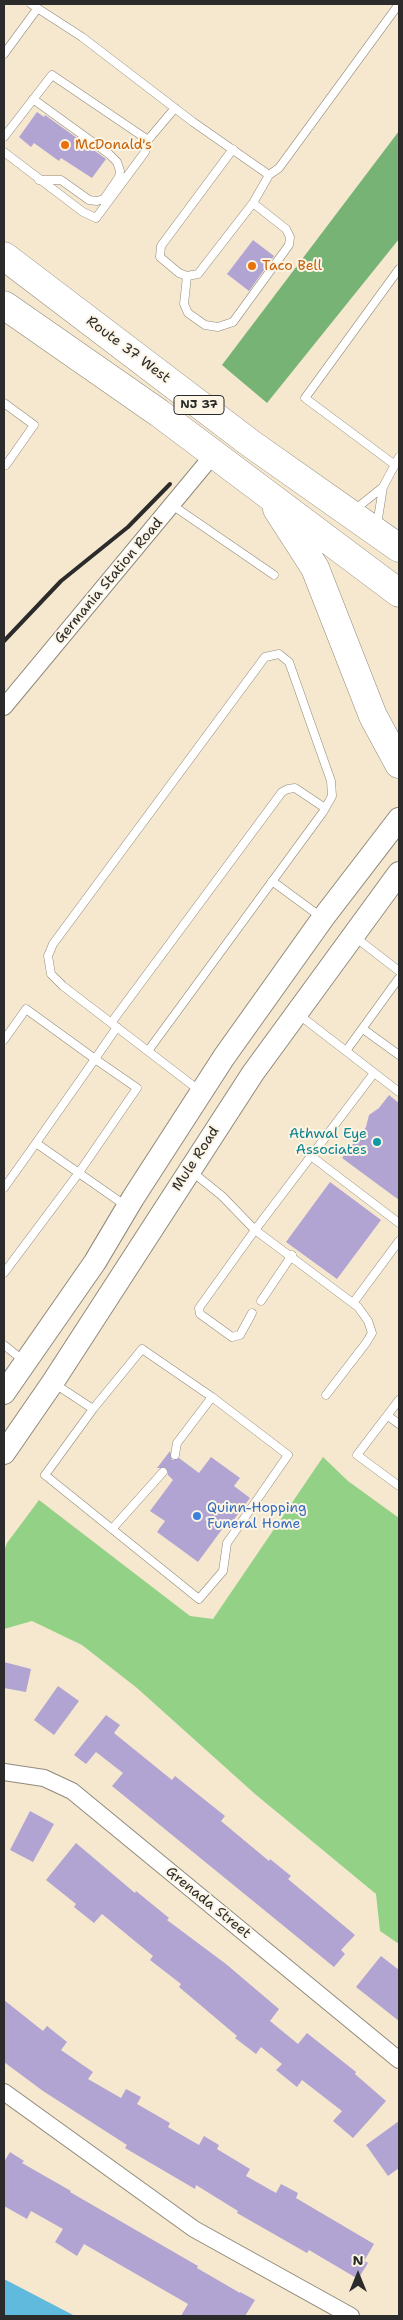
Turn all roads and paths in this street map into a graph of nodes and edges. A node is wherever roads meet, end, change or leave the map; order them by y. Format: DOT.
graph roads {
  1 [pos="399,4"];
  2 [pos="34,6"];
  3 [pos="4,54"];
  4 [pos="33,99"];
  5 [pos="175,108"];
  6 [pos="4,137"];
  7 [pos="148,140"];
  8 [pos="233,149"];
  9 [pos="4,152"];
  10 [pos="269,175"];
  11 [pos="39,180"];
  12 [pos="253,203"];
  13 [pos="4,256"];
  14 [pos="399,269"];
  15 [pos="187,276"];
  16 [pos="4,306"];
  17 [pos="4,403"];
  18 [pos="213,455"];
  19 [pos="399,457"];
  20 [pos="395,465"];
  21 [pos="4,466"];
  22 [pos="383,487"];
  23 [pos="267,494"];
  24 [pos="172,505"];
  25 [pos="350,514"];
  26 [pos="376,532"];
  27 [pos="399,548"];
  28 [pos="274,575"];
  29 [pos="399,592"];
  30 [pos="4,707"];
  31 [pos="399,764"];
  32 [pos="325,808"];
  33 [pos="399,819"];
  34 [pos="399,873"];
  35 [pos="272,881"];
  36 [pos="323,918"];
  37 [pos="354,935"];
  38 [pos="399,971"];
  39 [pos="399,978"];
  40 [pos="268,995"];
  41 [pos="296,1013"];
  42 [pos="114,1025"];
  43 [pos="363,1029"];
  44 [pos="4,1040"];
  45 [pos="148,1051"];
  46 [pos="346,1051"];
  47 [pos="399,1055"];
  48 [pos="95,1059"];
  49 [pos="374,1073"];
  50 [pos="201,1092"];
  51 [pos="399,1092"];
  52 [pos="229,1110"];
  53 [pos="36,1143"];
  54 [pos="311,1156"];
  55 [pos="189,1170"];
  56 [pos="78,1174"];
  57 [pos="4,1188"];
  58 [pos="128,1207"];
  59 [pos="399,1223"];
  60 [pos="255,1230"];
  61 [pos="399,1241"];
  62 [pos="292,1256"];
  63 [pos="4,1273"];
  64 [pos="261,1301"];
  65 [pos="353,1303"];
  66 [pos="252,1313"];
  67 [pos="4,1345"];
  68 [pos="25,1362"];
  69 [pos="53,1382"];
  70 [pos="4,1393"];
  71 [pos="326,1395"];
  72 [pos="212,1397"];
  73 [pos="399,1400"];
  74 [pos="93,1409"];
  75 [pos="388,1416"];
  76 [pos="399,1424"];
  77 [pos="4,1453"];
  78 [pos="175,1456"];
  79 [pos="164,1472"];
  80 [pos="399,1486"];
  81 [pos="112,1529"];
  82 [pos="4,1772"];
  83 [pos="399,2060"];
  84 [pos="4,2092"];
  85 [pos="350,2316"];
  1 -- 10 [label="lane"];
  2 -- 3 [label="lane"];
  2 -- 5 [label="lane"];
  4 -- 6 [label="lane"];
  4 -- 7 [label="lane"];
  4 -- 11 [label="lane"];
  5 -- 7 [label="lane"];
  5 -- 8 [label="lane"];
  7 -- 11 [label="lane"];
  8 -- 10 [label="lane"];
  8 -- 15 [label="lane"];
  9 -- 11 [label="lane"];
  10 -- 12 [label="lane"];
  12 -- 15 [label="lane"];
  12 -- 15 [label="lane"];
  13 -- 25 [label="highway, Route 37 West / NJ 37"];
  14 -- 20 [label="lane"];
  16 -- 18 [label="highway, NJ 37"];
  17 -- 21 [label="lane"];
  18 -- 23 [label="highway, NJ 37"];
  18 -- 24 [label="street, Germania Station Road"];
  19 -- 20 [label="lane"];
  20 -- 22 [label="lane"];
  22 -- 25 [label="lane"];
  22 -- 26 [label="lane"];
  23 -- 29 [label="highway, NJ 37"];
  23 -- 31 [label="highway"];
  24 -- 28 [label="lane"];
  24 -- 30 [label="street, Germania Station Road"];
  25 -- 26 [label="highway, Route 37 West / NJ 37"];
  26 -- 27 [label="highway, Route 37 West / NJ 37"];
  32 -- 35 [label="lane"];
  32 -- 42 [label="lane"];
  32 -- 42 [label="lane"];
  33 -- 36 [label="main road"];
  34 -- 37 [label="main road, Mule Road"];
  35 -- 36 [label="lane"];
  35 -- 45 [label="lane"];
  36 -- 40 [label="main road"];
  37 -- 38 [label="lane"];
  37 -- 41 [label="main road, Mule Road"];
  39 -- 43 [label="lane"];
  40 -- 41 [label="main road"];
  40 -- 50 [label="main road"];
  41 -- 46 [label="lane"];
  41 -- 52 [label="main road, Mule Road"];
  42 -- 45 [label="lane"];
  42 -- 48 [label="lane"];
  43 -- 46 [label="lane"];
  43 -- 47 [label="lane"];
  44 -- 48 [label="lane"];
  45 -- 50 [label="lane"];
  46 -- 49 [label="lane"];
  48 -- 53 [label="lane"];
  48 -- 56 [label="lane"];
  49 -- 51 [label="lane"];
  49 -- 54 [label="lane"];
  50 -- 52 [label="main road"];
  50 -- 58 [label="main road"];
  52 -- 55 [label="main road, Mule Road"];
  53 -- 56 [label="lane"];
  53 -- 57 [label="lane"];
  54 -- 59 [label="lane"];
  54 -- 60 [label="lane"];
  55 -- 60 [label="lane"];
  55 -- 69 [label="main road, Mule Road"];
  56 -- 58 [label="lane"];
  56 -- 63 [label="lane"];
  58 -- 68 [label="main road"];
  60 -- 62 [label="lane"];
  60 -- 66 [label="lane"];
  61 -- 65 [label="lane"];
  62 -- 64 [label="lane"];
  62 -- 65 [label="lane"];
  65 -- 71 [label="lane"];
  67 -- 68 [label="lane"];
  68 -- 69 [label="main road"];
  68 -- 70 [label="main road"];
  69 -- 74 [label="lane"];
  69 -- 77 [label="main road, Mule Road"];
  72 -- 74 [label="lane"];
  72 -- 78 [label="lane"];
  72 -- 81 [label="lane"];
  73 -- 75 [label="lane"];
  74 -- 81 [label="lane"];
  75 -- 76 [label="lane"];
  75 -- 80 [label="lane"];
  79 -- 81 [label="lane"];
  82 -- 83 [label="street, Grenada Street"];
  84 -- 85 [label="street"];
}
